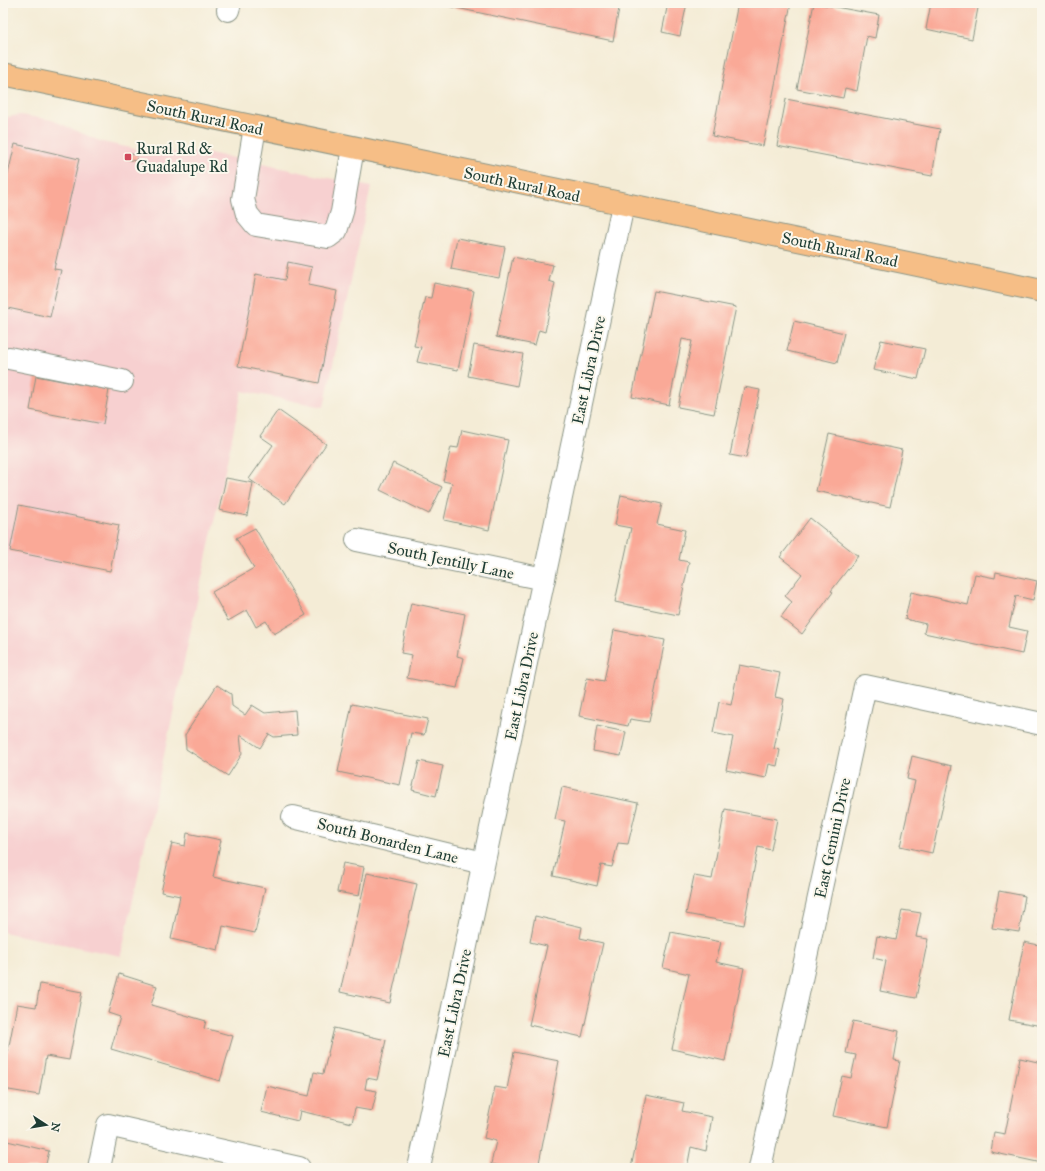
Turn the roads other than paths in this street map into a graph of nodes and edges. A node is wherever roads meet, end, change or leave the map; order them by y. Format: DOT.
graph roads {
  1 [pos="3,74"];
  2 [pos="255,127"];
  3 [pos="353,148"];
  4 [pos="623,205"];
  5 [pos="1042,291"];
  6 [pos="8,358"];
  7 [pos="122,381"];
  8 [pos="357,540"];
  9 [pos="544,579"];
  10 [pos="1042,724"];
  11 [pos="293,817"];
  12 [pos="483,863"];
  13 [pos="99,1168"];
  14 [pos="299,1168"];
  15 [pos="418,1168"];
  16 [pos="760,1168"];
  1 -- 2 [label="main road, South Rural Road"];
  2 -- 3 [label="main road, South Rural Road"];
  2 -- 3 [label="street"];
  3 -- 4 [label="main road, South Rural Road"];
  4 -- 5 [label="main road, South Rural Road"];
  4 -- 9 [label="street, East Libra Drive"];
  6 -- 7 [label="street"];
  8 -- 9 [label="street, South Jentilly Lane"];
  9 -- 12 [label="street, East Libra Drive"];
  10 -- 16 [label="street, East Gemini Drive"];
  11 -- 12 [label="street, South Bonarden Lane"];
  12 -- 15 [label="street, East Libra Drive"];
  13 -- 14 [label="street"];
}
